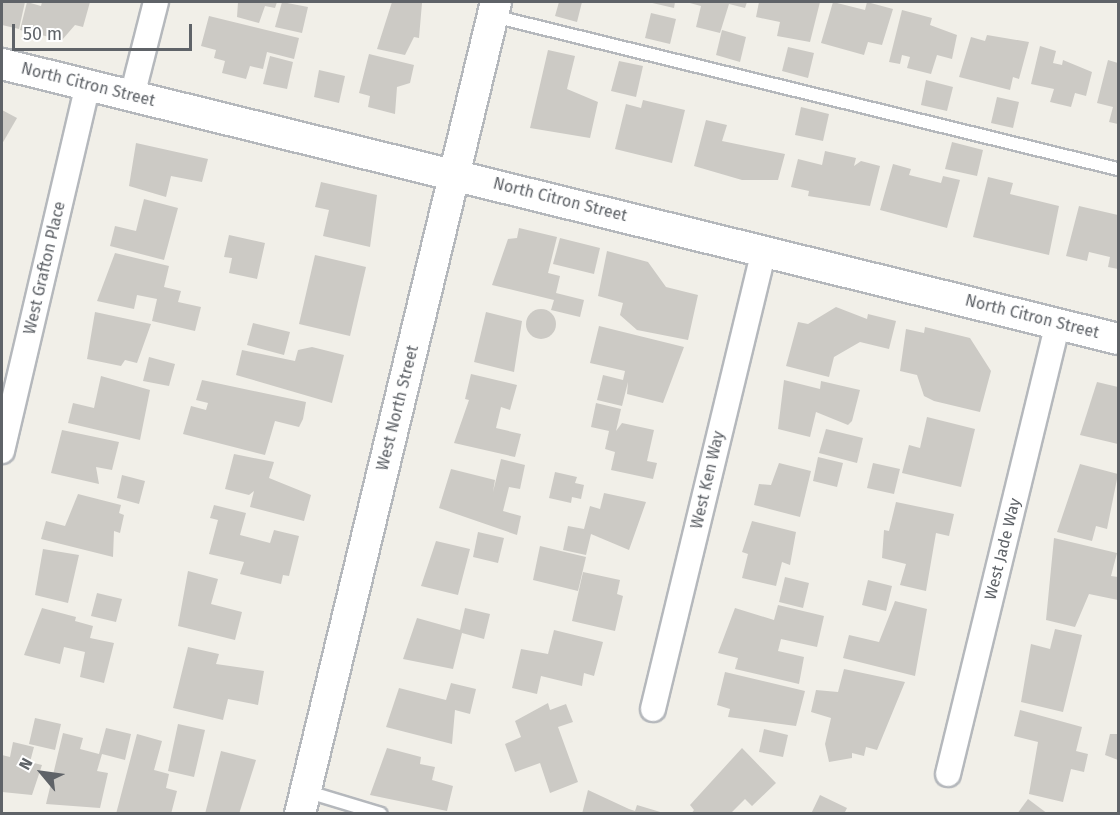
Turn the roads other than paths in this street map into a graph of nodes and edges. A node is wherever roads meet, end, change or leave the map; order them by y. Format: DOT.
graph roads {
  1 [pos="156,2"];
  2 [pos="495,9"];
  3 [pos="2,64"];
  4 [pos="88,85"];
  5 [pos="132,96"];
  6 [pos="1119,169"];
  7 [pos="454,174"];
  8 [pos="764,250"];
  9 [pos="1058,324"];
  10 [pos="1119,339"];
  11 [pos="2,452"];
  12 [pos="653,709"];
  13 [pos="948,774"];
  14 [pos="303,802"];
  15 [pos="381,813"];
  1 -- 5 [label="street"];
  2 -- 6 [label="lane"];
  2 -- 7 [label="street, West North Street"];
  3 -- 4 [label="street, North Citron Street"];
  4 -- 5 [label="street, North Citron Street"];
  4 -- 11 [label="street, West Grafton Place"];
  5 -- 7 [label="street, North Citron Street"];
  7 -- 8 [label="street, North Citron Street"];
  7 -- 14 [label="street, West North Street"];
  8 -- 9 [label="street, North Citron Street"];
  8 -- 12 [label="street, West Ken Way"];
  9 -- 10 [label="street, North Citron Street"];
  9 -- 13 [label="street, West Jade Way"];
  14 -- 15 [label="lane"];
}
